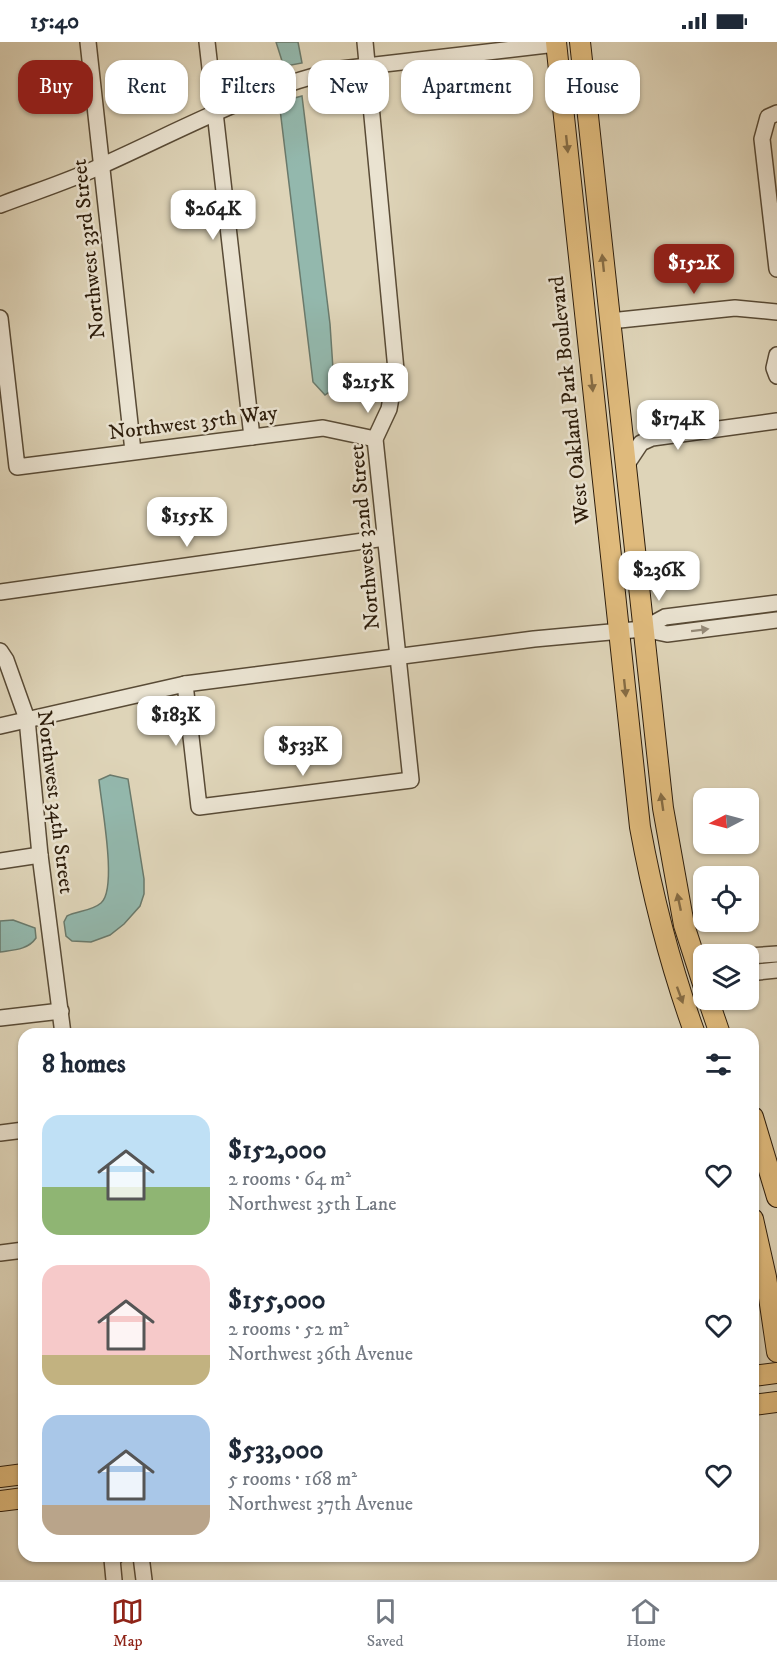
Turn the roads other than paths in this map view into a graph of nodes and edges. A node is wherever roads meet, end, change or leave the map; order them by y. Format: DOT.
graph roads {
  1 [pos="88,42"];
  2 [pos="207,42"];
  3 [pos="365,42"];
  4 [pos="580,42"];
  5 [pos="556,43"];
  6 [pos="209,60"];
  7 [pos="367,60"];
  8 [pos="570,60"];
  9 [pos="582,60"];
  10 [pos="389,63"];
  11 [pos="777,113"];
  12 [pos="210,114"];
  13 [pos="214,114"];
  14 [pos="372,114"];
  15 [pos="588,114"];
  16 [pos="762,139"];
  17 [pos="777,146"];
  18 [pos="101,166"];
  19 [pos="0,205"];
  20 [pos="777,269"];
  21 [pos="584,303"];
  22 [pos="777,312"];
  23 [pos="0,318"];
  24 [pos="610,321"];
  25 [pos="586,325"];
  26 [pos="612,354"];
  27 [pos="777,355"];
  28 [pos="777,376"];
  29 [pos="777,421"];
  30 [pos="252,437"];
  31 [pos="375,439"];
  32 [pos="133,451"];
  33 [pos="625,467"];
  34 [pos="385,538"];
  35 [pos="0,592"];
  36 [pos="777,603"];
  37 [pos="777,620"];
  38 [pos="643,628"];
  39 [pos="618,630"];
  40 [pos="0,651"];
  41 [pos="397,657"];
  42 [pos="185,684"];
  43 [pos="27,718"];
  44 [pos="0,726"];
  45 [pos="40,855"];
  46 [pos="0,861"];
  47 [pos="694,944"];
  48 [pos="777,954"];
  49 [pos="668,955"];
  50 [pos="759,955"];
  51 [pos="777,970"];
  52 [pos="759,972"];
  53 [pos="693,974"];
  54 [pos="712,1010"];
  55 [pos="61,1011"];
  56 [pos="0,1018"];
  57 [pos="62,1028"];
  58 [pos="693,1028"];
  59 [pos="718,1028"];
  60 [pos="18,1131"];
  61 [pos="0,1133"];
  62 [pos="759,1137"];
  63 [pos="777,1197"];
  64 [pos="759,1246"];
  65 [pos="18,1251"];
  66 [pos="0,1253"];
  67 [pos="777,1352"];
  68 [pos="777,1373"];
  69 [pos="759,1375"];
  70 [pos="777,1402"];
  71 [pos="759,1404"];
  72 [pos="18,1475"];
  73 [pos="0,1477"];
  74 [pos="18,1499"];
  75 [pos="0,1501"];
  76 [pos="112,1562"];
  77 [pos="142,1562"];
  78 [pos="114,1580"];
  79 [pos="144,1580"];
  1 -- 18 [label="street, Northwest 33rd Street"];
  2 -- 6 [label="street"];
  3 -- 7 [label="street, Northwest 32nd Street"];
  4 -- 9 [label="main road"];
  5 -- 8 [label="main road"];
  5 -- 10 [label="street"];
  5 -- 21 [label="main road, West Oakland Park Boulevard, one-way"];
  11 -- 16 [label="street"];
  12 -- 18 [label="street"];
  13 -- 30 [label="street"];
  14 -- 31 [label="street, Northwest 32nd Street"];
  24 -- 15 [label="main road, one-way"];
  16 -- 17 [label="street"];
  16 -- 20 [label="street"];
  18 -- 19 [label="street"];
  18 -- 32 [label="street, Northwest 33rd Street"];
  21 -- 24 [label="main road"];
  21 -- 25 [label="main road, West Oakland Park Boulevard"];
  22 -- 24 [label="street"];
  23 -- 32 [label="street, Northwest 35th Way"];
  24 -- 26 [label="main road"];
  25 -- 26 [label="main road"];
  25 -- 39 [label="main road, West Oakland Park Boulevard, one-way"];
  26 -- 33 [label="main road"];
  27 -- 28 [label="street"];
  29 -- 33 [label="street"];
  30 -- 31 [label="street, Northwest 35th Way"];
  30 -- 32 [label="street, Northwest 35th Way"];
  31 -- 34 [label="street, Northwest 32nd Street"];
  33 -- 38 [label="main road"];
  34 -- 35 [label="street"];
  34 -- 41 [label="street, Northwest 32nd Street"];
  36 -- 38 [label="street"];
  38 -- 37 [label="street, one-way"];
  38 -- 39 [label="street"];
  47 -- 38 [label="main road, one-way"];
  39 -- 41 [label="street"];
  39 -- 49 [label="main road, West Oakland Park Boulevard, one-way"];
  40 -- 43 [label="street, Northwest 34th Street"];
  41 -- 42 [label="street"];
  41 -- 42 [label="street, Northwest 32nd Street"];
  42 -- 43 [label="street"];
  43 -- 44 [label="street"];
  43 -- 45 [label="street, Northwest 34th Street"];
  45 -- 46 [label="street"];
  45 -- 55 [label="street, Northwest 34th Street"];
  48 -- 50 [label="street"];
  49 -- 53 [label="main road"];
  49 -- 58 [label="main road, West Oakland Park Boulevard, one-way"];
  51 -- 52 [label="street"];
  54 -- 59 [label="main road"];
  55 -- 56 [label="street"];
  55 -- 57 [label="street, Northwest 34th Street"];
  60 -- 61 [label="street"];
  62 -- 63 [label="main road"];
  64 -- 67 [label="main road"];
  65 -- 66 [label="street"];
  68 -- 69 [label="main road"];
  70 -- 71 [label="main road"];
  72 -- 73 [label="main road"];
  74 -- 75 [label="main road"];
  76 -- 78 [label="street"];
  77 -- 79 [label="street"];
}
